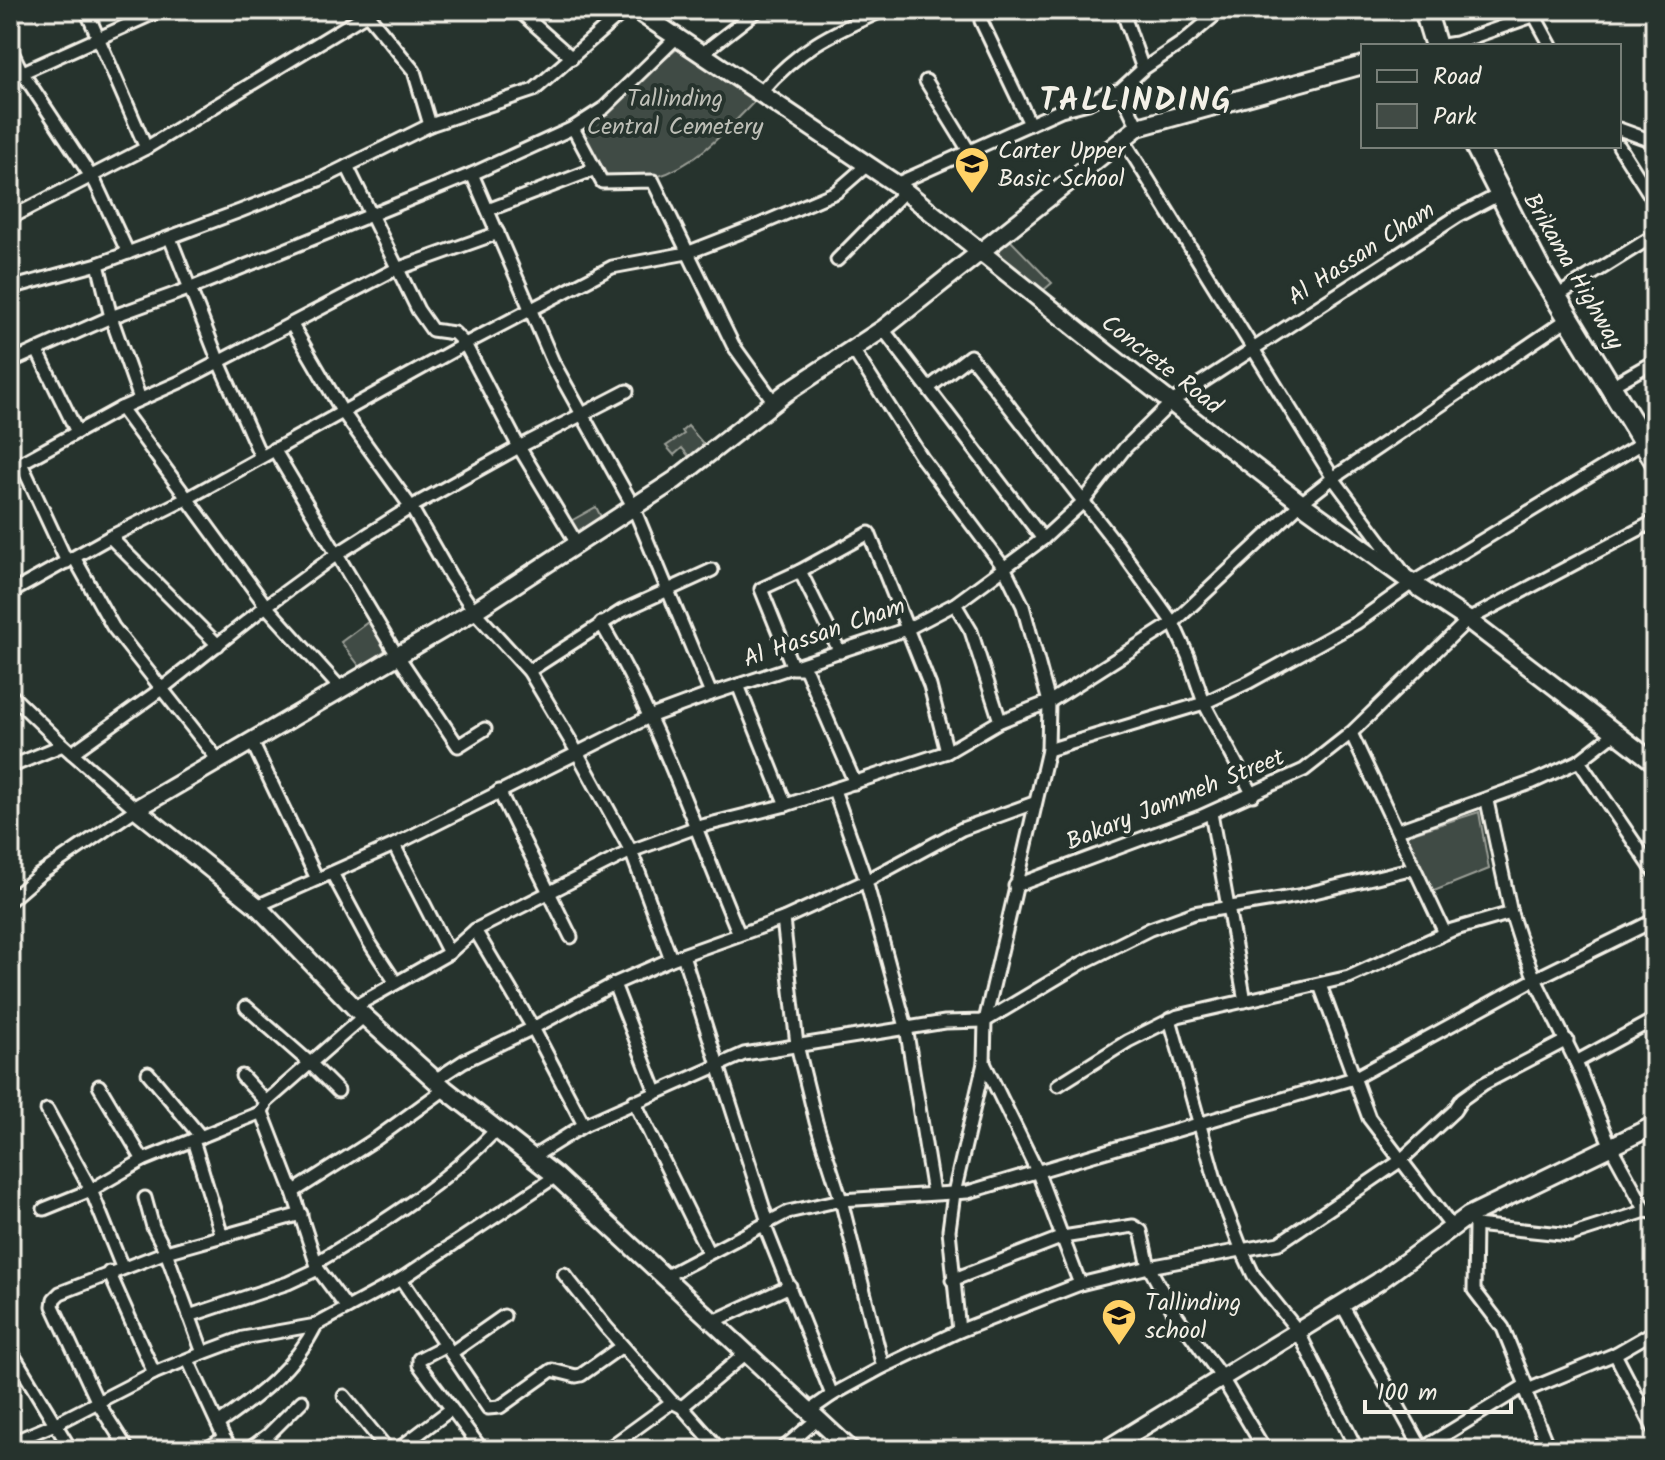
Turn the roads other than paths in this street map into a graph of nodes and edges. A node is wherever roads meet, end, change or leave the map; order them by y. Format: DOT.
graph roads {
  1 [pos="86,10"];
  2 [pos="161,10"];
  3 [pos="518,10"];
  4 [pos="625,10"];
  5 [pos="636,10"];
  6 [pos="758,10"];
  7 [pos="884,10"];
  8 [pos="1122,10"];
  9 [pos="1221,10"];
  10 [pos="1425,10"];
  11 [pos="1436,10"];
  12 [pos="1550,10"];
  13 [pos="368,11"];
  14 [pos="1533,13"];
  15 [pos="981,21"];
  16 [pos="99,38"];
  17 [pos="676,38"];
  18 [pos="1441,44"];
  19 [pos="1442,44"];
  20 [pos="1451,44"];
  21 [pos="1550,44"];
  22 [pos="10,48"];
  23 [pos="700,55"];
  24 [pos="572,58"];
  25 [pos="1361,66"];
  26 [pos="1143,69"];
  27 [pos="22,72"];
  28 [pos="10,78"];
  29 [pos="926,81"];
  30 [pos="1120,90"];
  31 [pos="760,93"];
  32 [pos="1030,124"];
  33 [pos="430,125"];
  34 [pos="1138,127"];
  35 [pos="573,128"];
  36 [pos="1621,130"];
  37 [pos="1123,139"];
  38 [pos="1655,142"];
  39 [pos="146,148"];
  40 [pos="1477,148"];
  41 [pos="1489,148"];
  42 [pos="1620,148"];
  43 [pos="969,151"];
  44 [pos="867,165"];
  45 [pos="347,166"];
  46 [pos="595,169"];
  47 [pos="472,174"];
  48 [pos="90,176"];
  49 [pos="900,187"];
  50 [pos="1500,194"];
  51 [pos="1655,203"];
  52 [pos="488,210"];
  53 [pos="371,213"];
  54 [pos="10,218"];
  55 [pos="498,233"];
  56 [pos="1655,235"];
  57 [pos="170,238"];
  58 [pos="982,251"];
  59 [pos="128,253"];
  60 [pos="687,253"];
  61 [pos="837,260"];
  62 [pos="98,264"];
  63 [pos="399,268"];
  64 [pos="10,288"];
  65 [pos="191,288"];
  66 [pos="1565,291"];
  67 [pos="532,308"];
  68 [pos="111,317"];
  69 [pos="1569,318"];
  70 [pos="292,325"];
  71 [pos="883,329"];
  72 [pos="465,344"];
  73 [pos="852,348"];
  74 [pos="1254,349"];
  75 [pos="37,350"];
  76 [pos="1655,361"];
  77 [pos="10,362"];
  78 [pos="219,362"];
  79 [pos="1620,381"];
  80 [pos="930,387"];
  81 [pos="627,391"];
  82 [pos="140,399"];
  83 [pos="1173,401"];
  84 [pos="774,402"];
  85 [pos="121,408"];
  86 [pos="342,411"];
  87 [pos="583,415"];
  88 [pos="77,432"];
  89 [pos="519,447"];
  90 [pos="1651,447"];
  91 [pos="274,449"];
  92 [pos="261,457"];
  93 [pos="16,466"];
  94 [pos="1333,478"];
  95 [pos="188,498"];
  96 [pos="1083,502"];
  97 [pos="1301,503"];
  98 [pos="633,506"];
  99 [pos="411,507"];
  100 [pos="1655,521"];
  101 [pos="110,537"];
  102 [pos="1043,539"];
  103 [pos="576,542"];
  104 [pos="337,554"];
  105 [pos="71,560"];
  106 [pos="1005,569"];
  107 [pos="712,570"];
  108 [pos="800,571"];
  109 [pos="1412,583"];
  110 [pos="667,588"];
  111 [pos="10,593"];
  112 [pos="955,604"];
  113 [pos="266,606"];
  114 [pos="474,611"];
  115 [pos="1468,620"];
  116 [pos="601,623"];
  117 [pos="1173,623"];
  118 [pos="907,629"];
  119 [pos="218,645"];
  120 [pos="840,652"];
  121 [pos="400,656"];
  122 [pos="793,668"];
  123 [pos="529,671"];
  124 [pos="738,685"];
  125 [pos="340,688"];
  126 [pos="160,690"];
  127 [pos="10,694"];
  128 [pos="711,694"];
  129 [pos="1049,702"];
  130 [pos="1204,703"];
  131 [pos="649,717"];
  132 [pos="1000,721"];
  133 [pos="485,729"];
  134 [pos="1351,733"];
  135 [pos="1615,733"];
  136 [pos="251,740"];
  137 [pos="68,749"];
  138 [pos="1048,750"];
  139 [pos="577,752"];
  140 [pos="947,752"];
  141 [pos="218,760"];
  142 [pos="1579,761"];
  143 [pos="1655,763"];
  144 [pos="10,767"];
  145 [pos="855,783"];
  146 [pos="834,790"];
  147 [pos="499,791"];
  148 [pos="1253,795"];
  149 [pos="1487,801"];
  150 [pos="1034,803"];
  151 [pos="786,805"];
  152 [pos="136,809"];
  153 [pos="1211,813"];
  154 [pos="694,828"];
  155 [pos="1398,830"];
  156 [pos="394,845"];
  157 [pos="631,851"];
  158 [pos="1414,868"];
  159 [pos="332,873"];
  160 [pos="1655,873"];
  161 [pos="317,879"];
  162 [pos="866,881"];
  163 [pos="1015,886"];
  164 [pos="547,892"];
  165 [pos="10,900"];
  166 [pos="257,906"];
  167 [pos="1227,906"];
  168 [pos="1511,913"];
  169 [pos="783,919"];
  170 [pos="1655,920"];
  171 [pos="475,930"];
  172 [pos="1445,933"];
  173 [pos="739,934"];
  174 [pos="571,937"];
  175 [pos="449,953"];
  176 [pos="677,957"];
  177 [pos="1535,979"];
  178 [pos="396,983"];
  179 [pos="614,984"];
  180 [pos="1320,985"];
  181 [pos="1245,1001"];
  182 [pos="246,1007"];
  183 [pos="359,1012"];
  184 [pos="1170,1019"];
  185 [pos="1655,1019"];
  186 [pos="985,1021"];
  187 [pos="906,1027"];
  188 [pos="533,1028"];
  189 [pos="1567,1040"];
  190 [pos="797,1045"];
  191 [pos="1576,1062"];
  192 [pos="984,1063"];
  193 [pos="311,1064"];
  194 [pos="717,1064"];
  195 [pos="148,1073"];
  196 [pos="242,1076"];
  197 [pos="1354,1078"];
  198 [pos="440,1084"];
  199 [pos="1058,1085"];
  200 [pos="99,1086"];
  201 [pos="338,1091"];
  202 [pos="656,1092"];
  203 [pos="634,1101"];
  204 [pos="264,1107"];
  205 [pos="47,1110"];
  206 [pos="584,1125"];
  207 [pos="1199,1125"];
  208 [pos="1655,1125"];
  209 [pos="498,1128"];
  210 [pos="197,1139"];
  211 [pos="1611,1147"];
  212 [pos="533,1157"];
  213 [pos="143,1160"];
  214 [pos="1400,1161"];
  215 [pos="1038,1173"];
  216 [pos="556,1176"];
  217 [pos="91,1190"];
  218 [pos="293,1192"];
  219 [pos="933,1193"];
  220 [pos="954,1193"];
  221 [pos="145,1198"];
  222 [pos="841,1200"];
  223 [pos="44,1209"];
  224 [pos="301,1214"];
  225 [pos="1652,1214"];
  226 [pos="1472,1220"];
  227 [pos="766,1223"];
  228 [pos="1451,1226"];
  229 [pos="222,1236"];
  230 [pos="1063,1237"];
  231 [pos="1241,1248"];
  232 [pos="166,1252"];
  233 [pos="708,1252"];
  234 [pos="318,1265"];
  235 [pos="122,1267"];
  236 [pos="1149,1267"];
  237 [pos="109,1272"];
  238 [pos="564,1274"];
  239 [pos="664,1277"];
  240 [pos="401,1279"];
  241 [pos="952,1280"];
  242 [pos="1080,1284"];
  243 [pos="790,1286"];
  244 [pos="1342,1305"];
  245 [pos="347,1308"];
  246 [pos="189,1316"];
  247 [pos="504,1316"];
  248 [pos="712,1322"];
  249 [pos="316,1325"];
  250 [pos="959,1331"];
  251 [pos="1298,1331"];
  252 [pos="1655,1331"];
  253 [pos="622,1346"];
  254 [pos="448,1349"];
  255 [pos="203,1353"];
  256 [pos="745,1354"];
  257 [pos="1615,1354"];
  258 [pos="14,1356"];
  259 [pos="188,1360"];
  260 [pos="883,1367"];
  261 [pos="154,1373"];
  262 [pos="1222,1378"];
  263 [pos="1526,1388"];
  264 [pos="832,1395"];
  265 [pos="344,1396"];
  266 [pos="302,1401"];
  267 [pos="98,1403"];
  268 [pos="677,1404"];
  269 [pos="450,1410"];
  270 [pos="813,1415"];
  271 [pos="55,1424"];
  272 [pos="218,1424"];
  273 [pos="1655,1431"];
  274 [pos="224,1438"];
  275 [pos="10,1443"];
  276 [pos="477,1443"];
  277 [pos="614,1448"];
  278 [pos="1421,1449"];
  279 [pos="71,1450"];
  280 [pos="128,1450"];
  281 [pos="205,1450"];
  282 [pos="233,1450"];
  283 [pos="248,1450"];
  284 [pos="388,1450"];
  285 [pos="397,1450"];
  286 [pos="720,1450"];
  287 [pos="781,1450"];
  288 [pos="851,1450"];
  289 [pos="1105,1450"];
  290 [pos="1265,1450"];
  291 [pos="1357,1450"];
  292 [pos="1549,1450"];
  1 -- 16 [label="street"];
  2 -- 16 [label="street"];
  3 -- 24 [label="street"];
  4 -- 24 [label="street"];
  5 -- 17 [label="street, Concrete Road"];
  6 -- 23 [label="street"];
  7 -- 31 [label="street"];
  8 -- 26 [label="street"];
  9 -- 26 [label="street"];
  10 -- 18 [label="highway"];
  11 -- 19 [label="highway"];
  12 -- 14 [label="street"];
  13 -- 33 [label="street"];
  13 -- 39 [label="street"];
  14 -- 20 [label="street"];
  14 -- 21 [label="street"];
  15 -- 32 [label="street"];
  16 -- 27 [label="street"];
  16 -- 39 [label="street"];
  17 -- 23 [label="street, Concrete Road"];
  17 -- 35 [label="street"];
  22 -- 27 [label="street"];
  23 -- 31 [label="street, Concrete Road"];
  24 -- 33 [label="street"];
  25 -- 34 [label="street"];
  26 -- 30 [label="street"];
  27 -- 28 [label="street"];
  27 -- 48 [label="street"];
  29 -- 43 [label="street"];
  30 -- 32 [label="street"];
  30 -- 34 [label="street"];
  31 -- 44 [label="street, Concrete Road"];
  32 -- 43 [label="street"];
  33 -- 45 [label="street"];
  34 -- 37 [label="street"];
  35 -- 46 [label="street"];
  35 -- 47 [label="street"];
  36 -- 38 [label="street"];
  37 -- 58 [label="street"];
  37 -- 74 [label="street"];
  39 -- 48 [label="street"];
  40 -- 50 [label="highway, Brikama Highway"];
  41 -- 66 [label="highway, Brikama Highway"];
  42 -- 51 [label="street"];
  43 -- 49 [label="street"];
  44 -- 49 [label="street, Concrete Road"];
  44 -- 60 [label="street"];
  45 -- 53 [label="street"];
  45 -- 57 [label="street"];
  46 -- 52 [label="street"];
  46 -- 60 [label="street"];
  47 -- 52 [label="street"];
  47 -- 53 [label="street"];
  48 -- 54 [label="street"];
  48 -- 59 [label="street"];
  49 -- 58 [label="street, Concrete Road"];
  49 -- 61 [label="street"];
  50 -- 69 [label="highway, Brikama Highway"];
  50 -- 74 [label="street, Al Hassan Cham"];
  52 -- 55 [label="street"];
  53 -- 63 [label="street"];
  53 -- 65 [label="street"];
  55 -- 63 [label="street"];
  55 -- 67 [label="street"];
  56 -- 66 [label="street"];
  57 -- 59 [label="street"];
  57 -- 65 [label="street"];
  58 -- 71 [label="street"];
  58 -- 83 [label="street, Concrete Road"];
  59 -- 62 [label="street"];
  60 -- 67 [label="street"];
  60 -- 84 [label="street"];
  62 -- 64 [label="street"];
  62 -- 68 [label="street"];
  63 -- 70 [label="street"];
  63 -- 72 [label="street"];
  65 -- 68 [label="street"];
  65 -- 78 [label="street"];
  66 -- 79 [label="highway, Brikama Highway"];
  67 -- 72 [label="street"];
  67 -- 87 [label="street"];
  68 -- 75 [label="street"];
  68 -- 82 [label="street"];
  69 -- 90 [label="highway, Brikama Highway"];
  69 -- 94 [label="street"];
  70 -- 78 [label="street"];
  70 -- 86 [label="street"];
  71 -- 73 [label="street"];
  71 -- 80 [label="street"];
  72 -- 86 [label="street"];
  72 -- 89 [label="street"];
  73 -- 84 [label="street"];
  73 -- 106 [label="street"];
  74 -- 83 [label="street, Al Hassan Cham"];
  74 -- 94 [label="street"];
  75 -- 77 [label="street"];
  75 -- 88 [label="street"];
  76 -- 79 [label="street"];
  78 -- 82 [label="street"];
  78 -- 92 [label="street"];
  79 -- 90 [label="highway, Brikama Highway"];
  80 -- 96 [label="street"];
  80 -- 102 [label="street"];
  81 -- 87 [label="street"];
  82 -- 85 [label="street"];
  83 -- 96 [label="street, Al Hassan Cham"];
  83 -- 97 [label="street, Concrete Road"];
  84 -- 98 [label="street"];
  85 -- 88 [label="street"];
  85 -- 95 [label="street"];
  86 -- 91 [label="street"];
  86 -- 99 [label="street"];
  87 -- 89 [label="street"];
  87 -- 98 [label="street"];
  88 -- 93 [label="street"];
  89 -- 99 [label="street"];
  89 -- 103 [label="street"];
  90 -- 109 [label="street"];
  91 -- 92 [label="street"];
  91 -- 104 [label="street"];
  92 -- 95 [label="street"];
  93 -- 105 [label="street"];
  94 -- 97 [label="street"];
  94 -- 109 [label="street"];
  95 -- 101 [label="street"];
  95 -- 113 [label="street"];
  96 -- 102 [label="street, Al Hassan Cham"];
  96 -- 117 [label="street"];
  97 -- 109 [label="street, Concrete Road"];
  97 -- 117 [label="street"];
  98 -- 103 [label="street"];
  98 -- 110 [label="street"];
  99 -- 104 [label="street"];
  99 -- 114 [label="street"];
  100 -- 115 [label="street, Bakary Jammeh Street"];
  101 -- 105 [label="street"];
  101 -- 119 [label="street"];
  102 -- 106 [label="street, Al Hassan Cham"];
  103 -- 114 [label="street"];
  104 -- 113 [label="street"];
  104 -- 121 [label="street"];
  105 -- 111 [label="street"];
  105 -- 126 [label="street"];
  106 -- 112 [label="street, Al Hassan Cham"];
  106 -- 129 [label="street"];
  107 -- 110 [label="street"];
  108 -- 118 [label="street"];
  108 -- 120 [label="street"];
  108 -- 122 [label="street"];
  109 -- 115 [label="street, Concrete Road"];
  109 -- 130 [label="street"];
  110 -- 116 [label="street"];
  110 -- 128 [label="street"];
  112 -- 118 [label="street, Al Hassan Cham"];
  112 -- 132 [label="street"];
  113 -- 119 [label="street"];
  113 -- 125 [label="street"];
  114 -- 121 [label="street"];
  114 -- 123 [label="street"];
  115 -- 134 [label="street, Bakary Jammeh Street"];
  115 -- 135 [label="street, Concrete Road"];
  116 -- 123 [label="street"];
  116 -- 131 [label="street"];
  117 -- 129 [label="street"];
  117 -- 130 [label="street"];
  118 -- 120 [label="street, Al Hassan Cham"];
  118 -- 140 [label="street"];
  119 -- 126 [label="street"];
  120 -- 122 [label="street, Al Hassan Cham"];
  121 -- 125 [label="street"];
  121 -- 133 [label="street"];
  122 -- 124 [label="street, Al Hassan Cham"];
  122 -- 145 [label="street"];
  123 -- 139 [label="street"];
  124 -- 128 [label="street, Al Hassan Cham"];
  124 -- 151 [label="street"];
  125 -- 136 [label="street"];
  126 -- 137 [label="street"];
  126 -- 141 [label="street"];
  127 -- 137 [label="street"];
  128 -- 131 [label="street, Al Hassan Cham"];
  129 -- 132 [label="street"];
  129 -- 138 [label="street"];
  130 -- 138 [label="street"];
  130 -- 148 [label="street"];
  131 -- 139 [label="street, Al Hassan Cham"];
  131 -- 154 [label="street"];
  132 -- 140 [label="street"];
  134 -- 148 [label="street, Bakary Jammeh Street"];
  134 -- 155 [label="street"];
  135 -- 142 [label="street"];
  135 -- 143 [label="street, Concrete Road"];
  136 -- 141 [label="street"];
  136 -- 161 [label="street"];
  137 -- 144 [label="street"];
  137 -- 152 [label="street"];
  138 -- 150 [label="street"];
  139 -- 147 [label="street, Al Hassan Cham"];
  139 -- 157 [label="street"];
  140 -- 145 [label="street"];
  141 -- 152 [label="street"];
  142 -- 149 [label="street"];
  142 -- 160 [label="street"];
  145 -- 146 [label="street"];
  146 -- 151 [label="street"];
  146 -- 162 [label="street"];
  147 -- 156 [label="street, Al Hassan Cham"];
  147 -- 164 [label="street"];
  148 -- 153 [label="street, Bakary Jammeh Street"];
  149 -- 155 [label="street"];
  149 -- 168 [label="street"];
  150 -- 162 [label="street"];
  150 -- 163 [label="street"];
  151 -- 154 [label="street"];
  152 -- 165 [label="street"];
  152 -- 166 [label="street"];
  153 -- 163 [label="street, Bakary Jammeh Street"];
  153 -- 167 [label="street"];
  154 -- 157 [label="street"];
  154 -- 173 [label="street"];
  155 -- 158 [label="street"];
  156 -- 159 [label="street, Al Hassan Cham"];
  156 -- 175 [label="street"];
  157 -- 164 [label="street"];
  157 -- 176 [label="street"];
  158 -- 167 [label="street"];
  158 -- 172 [label="street"];
  159 -- 161 [label="street, Al Hassan Cham"];
  159 -- 178 [label="street"];
  161 -- 166 [label="street, Al Hassan Cham"];
  162 -- 169 [label="street"];
  162 -- 187 [label="street"];
  163 -- 186 [label="street"];
  164 -- 171 [label="street"];
  164 -- 174 [label="street"];
  166 -- 183 [label="street"];
  167 -- 181 [label="street"];
  167 -- 186 [label="street"];
  168 -- 172 [label="street"];
  168 -- 177 [label="street"];
  169 -- 173 [label="street"];
  169 -- 190 [label="street"];
  170 -- 177 [label="street"];
  171 -- 175 [label="street"];
  171 -- 188 [label="street"];
  172 -- 180 [label="street"];
  173 -- 176 [label="street"];
  175 -- 178 [label="street"];
  176 -- 179 [label="street"];
  176 -- 194 [label="street"];
  177 -- 189 [label="street"];
  177 -- 197 [label="street"];
  178 -- 183 [label="street"];
  179 -- 188 [label="street"];
  179 -- 202 [label="street"];
  180 -- 181 [label="street"];
  180 -- 197 [label="street"];
  181 -- 184 [label="street"];
  182 -- 193 [label="street"];
  183 -- 193 [label="street"];
  183 -- 198 [label="street"];
  184 -- 199 [label="street"];
  184 -- 207 [label="street"];
  185 -- 191 [label="street"];
  186 -- 187 [label="street"];
  186 -- 192 [label="street"];
  187 -- 190 [label="street"];
  187 -- 219 [label="street"];
  188 -- 198 [label="street"];
  188 -- 206 [label="street"];
  189 -- 191 [label="street"];
  189 -- 214 [label="street"];
  190 -- 194 [label="street"];
  190 -- 222 [label="street"];
  191 -- 211 [label="street"];
  192 -- 215 [label="street"];
  192 -- 220 [label="street"];
  193 -- 201 [label="street"];
  193 -- 204 [label="street"];
  194 -- 202 [label="street"];
  194 -- 227 [label="street"];
  195 -- 210 [label="street"];
  196 -- 204 [label="street"];
  197 -- 207 [label="street"];
  197 -- 214 [label="street"];
  198 -- 209 [label="street"];
  198 -- 218 [label="street"];
  200 -- 213 [label="street"];
  202 -- 203 [label="street"];
  203 -- 206 [label="street"];
  203 -- 233 [label="street"];
  204 -- 210 [label="street"];
  204 -- 218 [label="street"];
  205 -- 217 [label="street"];
  206 -- 212 [label="street"];
  207 -- 215 [label="street"];
  207 -- 231 [label="street"];
  208 -- 211 [label="street"];
  209 -- 212 [label="street"];
  209 -- 234 [label="street"];
  210 -- 213 [label="street"];
  210 -- 229 [label="street"];
  211 -- 225 [label="street"];
  211 -- 226 [label="street"];
  212 -- 216 [label="street"];
  213 -- 217 [label="street"];
  214 -- 228 [label="street"];
  214 -- 231 [label="street"];
  215 -- 220 [label="street"];
  215 -- 230 [label="street"];
  216 -- 239 [label="street"];
  216 -- 240 [label="street"];
  217 -- 223 [label="street"];
  217 -- 235 [label="street"];
  218 -- 224 [label="street"];
  219 -- 220 [label="street"];
  219 -- 222 [label="street"];
  220 -- 241 [label="street"];
  221 -- 232 [label="street"];
  222 -- 227 [label="street"];
  222 -- 260 [label="street"];
  224 -- 229 [label="street"];
  224 -- 234 [label="street"];
  225 -- 226 [label="street"];
  226 -- 228 [label="street"];
  226 -- 263 [label="street"];
  227 -- 233 [label="street"];
  227 -- 243 [label="street"];
  228 -- 244 [label="street"];
  229 -- 232 [label="street"];
  230 -- 236 [label="street"];
  230 -- 241 [label="street"];
  230 -- 242 [label="street"];
  231 -- 236 [label="street"];
  231 -- 251 [label="street"];
  232 -- 235 [label="street"];
  232 -- 246 [label="street"];
  233 -- 239 [label="street"];
  234 -- 245 [label="street"];
  234 -- 246 [label="street"];
  235 -- 237 [label="street"];
  236 -- 242 [label="street"];
  236 -- 262 [label="street"];
  237 -- 261 [label="street"];
  237 -- 267 [label="street"];
  238 -- 253 [label="street"];
  239 -- 248 [label="street"];
  240 -- 245 [label="street"];
  240 -- 254 [label="street"];
  241 -- 250 [label="street"];
  242 -- 250 [label="street"];
  243 -- 248 [label="street"];
  243 -- 264 [label="street"];
  244 -- 251 [label="street"];
  244 -- 278 [label="street"];
  245 -- 249 [label="street"];
  246 -- 255 [label="street"];
  247 -- 254 [label="street"];
  248 -- 256 [label="street"];
  249 -- 255 [label="street"];
  249 -- 272 [label="street"];
  250 -- 260 [label="street"];
  251 -- 262 [label="street"];
  251 -- 291 [label="street"];
  252 -- 257 [label="street"];
  253 -- 254 [label="street"];
  253 -- 268 [label="street"];
  254 -- 269 [label="street"];
  255 -- 259 [label="street"];
  256 -- 268 [label="street"];
  256 -- 270 [label="street"];
  257 -- 263 [label="street"];
  257 -- 273 [label="street"];
  258 -- 271 [label="street"];
  259 -- 261 [label="street"];
  259 -- 272 [label="street"];
  260 -- 264 [label="street"];
  261 -- 267 [label="street"];
  262 -- 289 [label="street"];
  262 -- 290 [label="street"];
  263 -- 278 [label="street"];
  263 -- 292 [label="street"];
  264 -- 270 [label="street"];
  265 -- 284 [label="street"];
  266 -- 283 [label="street"];
  267 -- 271 [label="street"];
  267 -- 280 [label="street"];
  268 -- 277 [label="street"];
  268 -- 286 [label="street"];
  269 -- 276 [label="street"];
  269 -- 285 [label="street"];
  270 -- 287 [label="street"];
  270 -- 288 [label="street"];
  271 -- 275 [label="street"];
  271 -- 279 [label="street"];
  272 -- 274 [label="street"];
  274 -- 281 [label="street"];
  274 -- 282 [label="street"];
}
